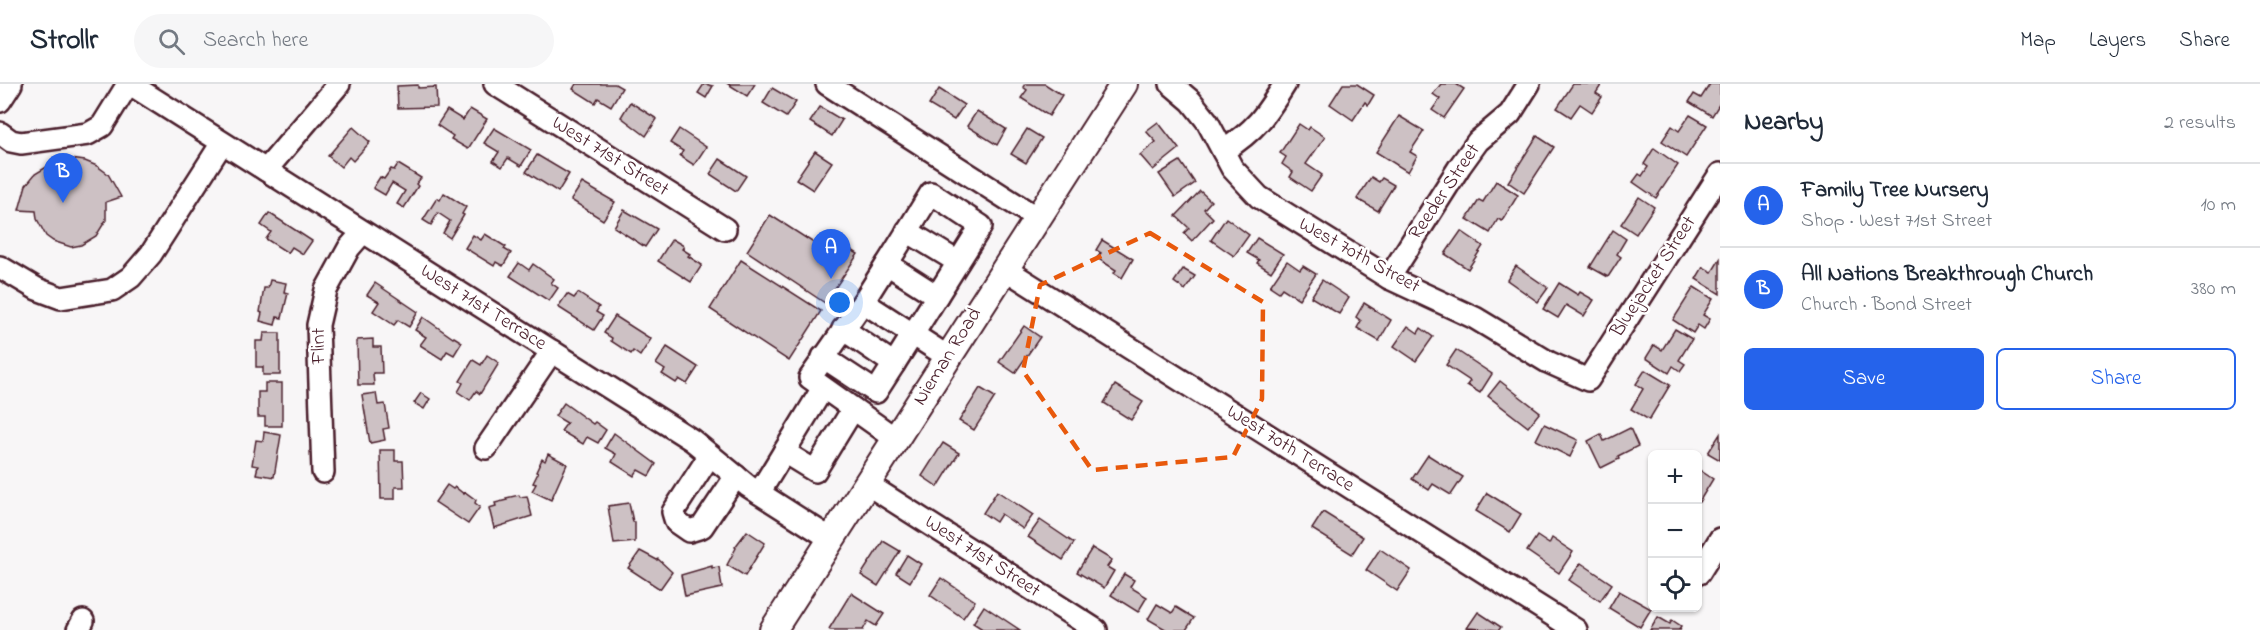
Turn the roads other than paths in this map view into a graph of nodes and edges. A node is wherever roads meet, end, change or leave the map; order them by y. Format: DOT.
graph roads {
  1 [pos="11,84"];
  2 [pos="129,84"];
  3 [pos="339,84"];
  4 [pos="495,84"];
  5 [pos="827,84"];
  6 [pos="1124,84"];
  7 [pos="1171,84"];
  8 [pos="1285,84"];
  9 [pos="1529,84"];
  10 [pos="0,101"];
  11 [pos="0,133"];
  12 [pos="222,142"];
  13 [pos="1223,151"];
  14 [pos="266,170"];
  15 [pos="1720,174"];
  16 [pos="1038,218"];
  17 [pos="725,230"];
  18 [pos="907,231"];
  19 [pos="363,232"];
  20 [pos="958,262"];
  21 [pos="887,264"];
  22 [pos="0,267"];
  23 [pos="1005,269"];
  24 [pos="1389,278"];
  25 [pos="937,296"];
  26 [pos="863,302"];
  27 [pos="843,329"];
  28 [pos="913,334"];
  29 [pos="552,351"];
  30 [pos="824,357"];
  31 [pos="948,357"];
  32 [pos="894,364"];
  33 [pos="1588,380"];
  34 [pos="823,387"];
  35 [pos="853,409"];
  36 [pos="896,439"];
  37 [pos="486,448"];
  38 [pos="784,452"];
  39 [pos="710,455"];
  40 [pos="323,472"];
  41 [pos="736,476"];
  42 [pos="867,483"];
  43 [pos="759,493"];
  44 [pos="831,539"];
  45 [pos="1720,539"];
  46 [pos="1702,568"];
  47 [pos="773,630"];
  48 [pos="1096,630"];
  49 [pos="1576,630"];
  1 -- 10 [label="street"];
  2 -- 11 [label="street"];
  2 -- 12 [label="street, West 71st Terrace"];
  3 -- 14 [label="street"];
  4 -- 17 [label="street, West 71st Street"];
  5 -- 16 [label="street"];
  6 -- 16 [label="main road, Nieman Road"];
  7 -- 13 [label="street, West 70th Street"];
  8 -- 13 [label="street"];
  9 -- 24 [label="street, Reeder Street"];
  12 -- 14 [label="street, West 71st Terrace"];
  12 -- 22 [label="street"];
  13 -- 24 [label="street, West 70th Street"];
  14 -- 19 [label="street, West 71st Terrace"];
  15 -- 33 [label="street, Bluejacket Street"];
  16 -- 23 [label="main road, Nieman Road"];
  18 -- 20 [label="street"];
  18 -- 20 [label="street"];
  18 -- 21 [label="street"];
  19 -- 29 [label="street, West 71st Terrace"];
  19 -- 40 [label="street, Flint"];
  20 -- 25 [label="street"];
  21 -- 25 [label="street"];
  21 -- 26 [label="street"];
  23 -- 31 [label="main road, Nieman Road"];
  23 -- 49 [label="street, West 70th Terrace"];
  24 -- 33 [label="street, West 70th Street"];
  25 -- 28 [label="street"];
  26 -- 27 [label="street"];
  26 -- 28 [label="street"];
  27 -- 30 [label="street"];
  27 -- 32 [label="street"];
  28 -- 31 [label="street"];
  28 -- 32 [label="street"];
  29 -- 37 [label="street"];
  29 -- 39 [label="street, West 71st Terrace"];
  30 -- 32 [label="street"];
  30 -- 34 [label="street"];
  31 -- 36 [label="main road, Nieman Road"];
  34 -- 35 [label="street"];
  34 -- 38 [label="street"];
  35 -- 36 [label="street"];
  35 -- 38 [label="street"];
  36 -- 42 [label="main road, Nieman Road"];
  38 -- 43 [label="street"];
  39 -- 41 [label="street, West 71st Terrace"];
  39 -- 41 [label="street"];
  41 -- 43 [label="street, West 71st Terrace"];
  42 -- 44 [label="main road, Nieman Road"];
  42 -- 48 [label="street, West 71st Street"];
  43 -- 44 [label="street, West 71st Terrace"];
  44 -- 47 [label="main road, Nieman Road"];
  45 -- 46 [label="street"];
}
